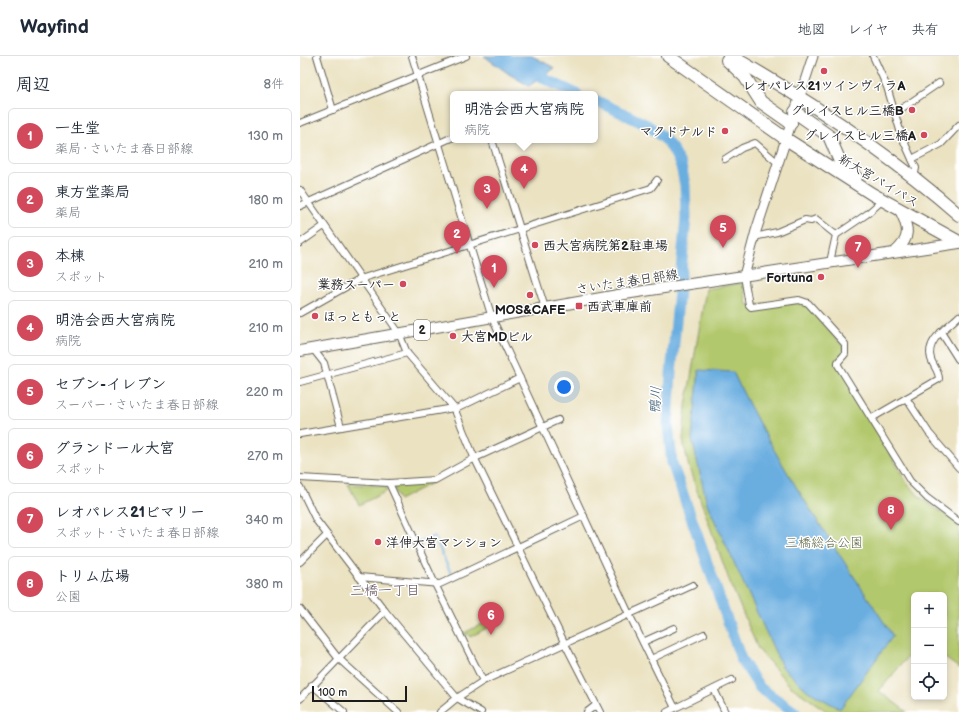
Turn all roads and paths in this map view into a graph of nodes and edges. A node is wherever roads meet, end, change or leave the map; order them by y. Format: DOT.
graph roads {
  1 [pos="317,56"];
  2 [pos="412,56"];
  3 [pos="466,56"];
  4 [pos="668,56"];
  5 [pos="724,56"];
  6 [pos="732,56"];
  7 [pos="813,56"];
  8 [pos="873,56"];
  9 [pos="418,76"];
  10 [pos="940,83"];
  11 [pos="800,98"];
  12 [pos="333,110"];
  13 [pos="895,113"];
  14 [pos="793,118"];
  15 [pos="300,123"];
  16 [pos="959,125"];
  17 [pos="450,138"];
  18 [pos="786,139"];
  19 [pos="439,143"];
  20 [pos="493,143"];
  21 [pos="725,159"];
  22 [pos="912,159"];
  23 [pos="778,163"];
  24 [pos="914,178"];
  25 [pos="657,180"];
  26 [pos="300,190"];
  27 [pos="883,200"];
  28 [pos="308,203"];
  29 [pos="300,206"];
  30 [pos="900,210"];
  31 [pos="959,215"];
  32 [pos="324,226"];
  33 [pos="520,229"];
  34 [pos="836,235"];
  35 [pos="754,237"];
  36 [pos="959,242"];
  37 [pos="300,243"];
  38 [pos="470,244"];
  39 [pos="895,252"];
  40 [pos="830,262"];
  41 [pos="744,276"];
  42 [pos="360,279"];
  43 [pos="544,308"];
  44 [pos="300,313"];
  45 [pos="959,316"];
  46 [pos="492,318"];
  47 [pos="942,332"];
  48 [pos="399,333"];
  49 [pos="313,349"];
  50 [pos="300,351"];
  51 [pos="407,353"];
  52 [pos="958,359"];
  53 [pos="327,374"];
  54 [pos="520,378"];
  55 [pos="300,382"];
  56 [pos="906,398"];
  57 [pos="454,409"];
  58 [pos="872,418"];
  59 [pos="558,420"];
  60 [pos="543,426"];
  61 [pos="341,427"];
  62 [pos="300,434"];
  63 [pos="475,458"];
  64 [pos="959,468"];
  65 [pos="300,478"];
  66 [pos="389,483"];
  67 [pos="300,487"];
  68 [pos="584,516"];
  69 [pos="958,519"];
  70 [pos="327,534"];
  71 [pos="518,547"];
  72 [pos="300,562"];
  73 [pos="360,578"];
  74 [pos="435,584"];
  75 [pos="693,585"];
  76 [pos="300,609"];
  77 [pos="385,611"];
  78 [pos="629,614"];
  79 [pos="674,628"];
  80 [pos="704,634"];
  81 [pos="643,642"];
  82 [pos="565,644"];
  83 [pos="338,658"];
  84 [pos="651,659"];
  85 [pos="732,680"];
  86 [pos="483,681"];
  87 [pos="312,685"];
  88 [pos="714,689"];
  89 [pos="457,698"];
  90 [pos="300,699"];
  91 [pos="596,705"];
  92 [pos="675,708"];
  93 [pos="344,712"];
  94 [pos="398,712"];
  95 [pos="440,712"];
  96 [pos="481,712"];
  97 [pos="586,712"];
  98 [pos="600,712"];
  99 [pos="667,712"];
  100 [pos="725,712"];
  1 -- 12 [label="street"];
  2 -- 9 [label="street"];
  3 -- 9 [label="street"];
  4 -- 18 [label="highway, 新大宮バイパス"];
  5 -- 14 [label="highway"];
  6 -- 11 [label="highway, 新大宮バイパス"];
  7 -- 11 [label="street"];
  8 -- 13 [label="street"];
  9 -- 12 [label="street"];
  9 -- 19 [label="street"];
  10 -- 13 [label="street"];
  11 -- 14 [label="street"];
  11 -- 24 [label="highway, 新大宮バイパス"];
  12 -- 15 [label="street"];
  13 -- 22 [label="street"];
  14 -- 18 [label="street"];
  14 -- 27 [label="highway"];
  16 -- 22 [label="street"];
  17 -- 19 [label="street"];
  18 -- 23 [label="street"];
  18 -- 27 [label="highway, 新大宮バイパス"];
  19 -- 28 [label="street"];
  19 -- 38 [label="street"];
  20 -- 33 [label="street"];
  21 -- 23 [label="street"];
  22 -- 24 [label="street"];
  23 -- 35 [label="street"];
  24 -- 31 [label="highway, 新大宮バイパス"];
  25 -- 33 [label="street"];
  26 -- 28 [label="street"];
  27 -- 30 [label="highway, 新大宮バイパス"];
  27 -- 34 [label="street"];
  28 -- 29 [label="street"];
  28 -- 32 [label="street"];
  30 -- 36 [label="highway, 新大宮バイパス"];
  30 -- 39 [label="main road"];
  32 -- 37 [label="street"];
  32 -- 42 [label="street"];
  33 -- 38 [label="street"];
  33 -- 43 [label="street"];
  34 -- 35 [label="street"];
  34 -- 40 [label="street"];
  35 -- 41 [label="street"];
  36 -- 39 [label="main road, さいたま春日部線 / 2"];
  38 -- 42 [label="street"];
  38 -- 46 [label="street"];
  39 -- 40 [label="main road, さいたま春日部線 / 2"];
  40 -- 41 [label="main road, さいたま春日部線 / 2"];
  41 -- 43 [label="main road, さいたま春日部線 / 2"];
  41 -- 58 [label="street"];
  42 -- 44 [label="street"];
  42 -- 48 [label="street"];
  43 -- 46 [label="main road, さいたま春日部線 / 2"];
  45 -- 47 [label="street"];
  46 -- 48 [label="main road, さいたま春日部線 / 2"];
  46 -- 54 [label="street"];
  47 -- 52 [label="street"];
  47 -- 56 [label="street"];
  48 -- 49 [label="main road, さいたま春日部線 / 2"];
  48 -- 51 [label="street"];
  49 -- 50 [label="main road, さいたま春日部線 / 2"];
  49 -- 53 [label="street"];
  51 -- 53 [label="street"];
  51 -- 57 [label="street"];
  53 -- 55 [label="street"];
  53 -- 61 [label="street"];
  54 -- 57 [label="street"];
  54 -- 60 [label="street"];
  56 -- 58 [label="street"];
  56 -- 64 [label="street"];
  57 -- 61 [label="street"];
  57 -- 63 [label="street"];
  58 -- 69 [label="street"];
  59 -- 60 [label="street"];
  60 -- 63 [label="street"];
  60 -- 68 [label="street"];
  61 -- 62 [label="street"];
  63 -- 66 [label="street"];
  63 -- 71 [label="street"];
  65 -- 66 [label="street"];
  66 -- 74 [label="street"];
  67 -- 70 [label="street"];
  68 -- 71 [label="street"];
  68 -- 78 [label="street"];
  70 -- 72 [label="street"];
  70 -- 73 [label="street"];
  71 -- 74 [label="street"];
  71 -- 82 [label="street"];
  73 -- 74 [label="street"];
  73 -- 77 [label="street"];
  74 -- 86 [label="street"];
  75 -- 78 [label="street"];
  76 -- 83 [label="street"];
  77 -- 83 [label="street"];
  77 -- 89 [label="street"];
  78 -- 81 [label="street"];
  78 -- 82 [label="street"];
  79 -- 81 [label="street"];
  80 -- 84 [label="street"];
  81 -- 84 [label="street"];
  82 -- 86 [label="street"];
  82 -- 91 [label="street"];
  83 -- 87 [label="street"];
  83 -- 94 [label="street"];
  84 -- 92 [label="street"];
  85 -- 88 [label="street"];
  86 -- 89 [label="street"];
  87 -- 90 [label="street"];
  87 -- 93 [label="street"];
  88 -- 92 [label="street"];
  88 -- 100 [label="street"];
  89 -- 95 [label="street"];
  89 -- 96 [label="street"];
  91 -- 97 [label="street"];
  91 -- 98 [label="street"];
  92 -- 99 [label="street"];
}
